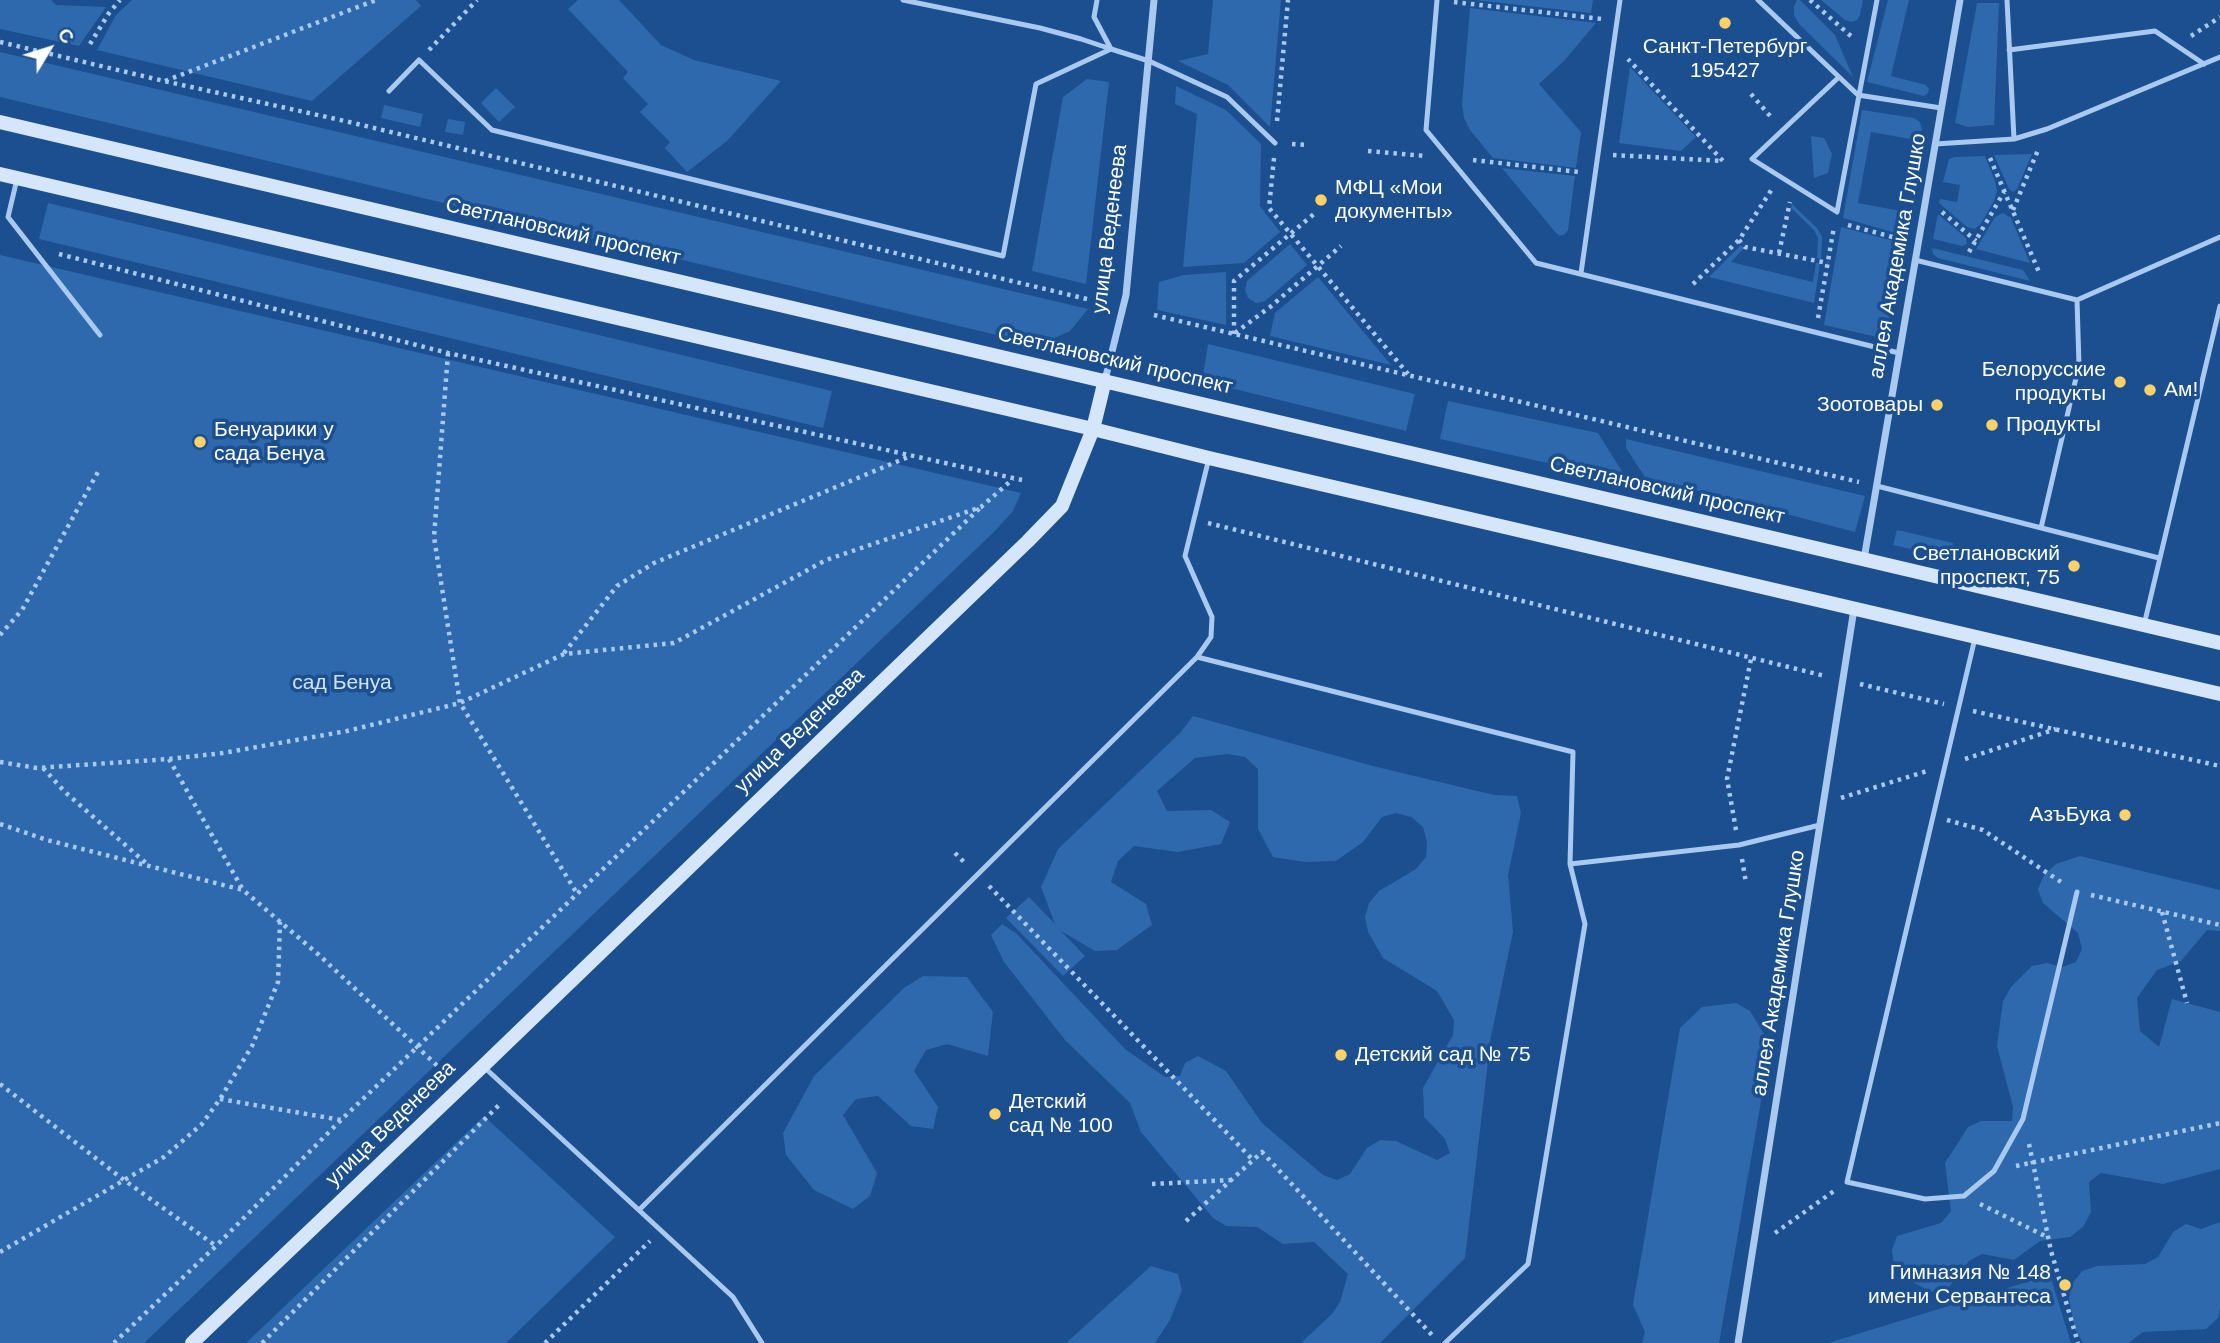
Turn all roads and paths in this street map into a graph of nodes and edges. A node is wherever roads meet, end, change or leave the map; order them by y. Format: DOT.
graph roads {
  1 [pos="120,0"];
  2 [pos="376,0"];
  3 [pos="477,0"];
  4 [pos="903,0"];
  5 [pos="1097,0"];
  6 [pos="1154,0"];
  7 [pos="1288,0"];
  8 [pos="1437,0"];
  9 [pos="1620,0"];
  10 [pos="1758,0"];
  11 [pos="1810,0"];
  12 [pos="1877,0"];
  13 [pos="1960,0"];
  14 [pos="2007,0"];
  15 [pos="2220,17"];
  16 [pos="1617,20"];
  17 [pos="443,36"];
  18 [pos="0,42"];
  19 [pos="1614,43"];
  20 [pos="90,44"];
  21 [pos="2176,46"];
  22 [pos="1111,49"];
  23 [pos="1867,50"];
  24 [pos="2010,50"];
  25 [pos="2220,57"];
  26 [pos="1149,61"];
  27 [pos="2204,64"];
  28 [pos="1839,77"];
  29 [pos="164,81"];
  30 [pos="389,91"];
  31 [pos="1751,94"];
  32 [pos="1858,95"];
  33 [pos="1941,108"];
  34 [pos="1766,112"];
  35 [pos="0,122"];
  36 [pos="2047,129"];
  37 [pos="2014,139"];
  38 [pos="1983,141"];
  39 [pos="1275,142"];
  40 [pos="1935,144"];
  41 [pos="1368,150"];
  42 [pos="1597,154"];
  43 [pos="1449,158"];
  44 [pos="0,174"];
  45 [pos="1595,174"];
  46 [pos="1780,177"];
  47 [pos="18,178"];
  48 [pos="1793,185"];
  49 [pos="2005,192"];
  50 [pos="1925,198"];
  51 [pos="2013,211"];
  52 [pos="1837,212"];
  53 [pos="1314,214"];
  54 [pos="1848,225"];
  55 [pos="1291,233"];
  56 [pos="2220,237"];
  57 [pos="1739,240"];
  58 [pos="1918,240"];
  59 [pos="1976,241"];
  60 [pos="1341,246"];
  61 [pos="31,247"];
  62 [pos="1969,252"];
  63 [pos="1779,253"];
  64 [pos="1915,260"];
  65 [pos="1828,262"];
  66 [pos="1318,266"];
  67 [pos="1581,273"];
  68 [pos="2047,292"];
  69 [pos="1679,298"];
  70 [pos="1091,300"];
  71 [pos="2077,300"];
  72 [pos="2220,306"];
  73 [pos="1154,315"];
  74 [pos="1815,332"];
  75 [pos="1234,334"];
  76 [pos="100,335"];
  77 [pos="448,353"];
  78 [pos="1899,353"];
  79 [pos="1408,374"];
  80 [pos="1105,380"];
  81 [pos="1093,429"];
  82 [pos="908,456"];
  83 [pos="1209,458"];
  84 [pos="99,470"];
  85 [pos="1013,479"];
  86 [pos="1022,480"];
  87 [pos="1877,486"];
  88 [pos="981,507"];
  89 [pos="1194,519"];
  90 [pos="2041,528"];
  91 [pos="2159,558"];
  92 [pos="1864,559"];
  93 [pos="1854,608"];
  94 [pos="2144,625"];
  95 [pos="0,635"];
  96 [pos="1975,638"];
  97 [pos="2220,643"];
  98 [pos="564,654"];
  99 [pos="1197,657"];
  100 [pos="1751,659"];
  101 [pos="1843,680"];
  102 [pos="2220,694"];
  103 [pos="460,703"];
  104 [pos="1959,708"];
  105 [pos="169,759"];
  106 [pos="0,762"];
  107 [pos="2220,766"];
  108 [pos="43,767"];
  109 [pos="0,824"];
  110 [pos="1820,825"];
  111 [pos="1739,845"];
  112 [pos="956,853"];
  113 [pos="1570,864"];
  114 [pos="149,866"];
  115 [pos="977,874"];
  116 [pos="1746,883"];
  117 [pos="243,890"];
  118 [pos="2077,892"];
  119 [pos="578,895"];
  120 [pos="2162,912"];
  121 [pos="280,922"];
  122 [pos="2187,1003"];
  123 [pos="418,1047"];
  124 [pos="483,1066"];
  125 [pos="0,1084"];
  126 [pos="460,1087"];
  127 [pos="511,1093"];
  128 [pos="220,1099"];
  129 [pos="2024,1119"];
  130 [pos="341,1120"];
  131 [pos="2220,1123"];
  132 [pos="1253,1160"];
  133 [pos="2033,1163"];
  134 [pos="1994,1171"];
  135 [pos="124,1180"];
  136 [pos="1232,1180"];
  137 [pos="1847,1182"];
  138 [pos="1152,1184"];
  139 [pos="1964,1196"];
  140 [pos="639,1210"];
  141 [pos="1186,1221"];
  142 [pos="660,1231"];
  143 [pos="2049,1238"];
  144 [pos="216,1246"];
  145 [pos="0,1252"];
  146 [pos="1752,1255"];
  147 [pos="114,1343"];
  148 [pos="192,1343"];
  149 [pos="262,1343"];
  150 [pos="545,1343"];
  151 [pos="762,1343"];
  152 [pos="1442,1343"];
  153 [pos="1738,1343"];
  154 [pos="2078,1343"];
  1 -- 20 [label="path"];
  2 -- 29 [label="path"];
  3 -- 17 [label="path"];
  4 -- 22 [label="lane"];
  5 -- 22 [label="lane"];
  6 -- 26 [label="street, улица Веденеева"];
  7 -- 39 [label="path"];
  8 -- 16 [label="path"];
  8 -- 43 [label="lane"];
  9 -- 16 [label="lane"];
  10 -- 28 [label="lane"];
  11 -- 23 [label="path"];
  12 -- 23 [label="lane"];
  13 -- 33 [label="street, аллея Академика Глушко"];
  14 -- 24 [label="lane"];
  15 -- 21 [label="path"];
  16 -- 19 [label="lane"];
  18 -- 29 [label="path"];
  19 -- 42 [label="lane"];
  19 -- 42 [label="path"];
  21 -- 24 [label="lane"];
  21 -- 27 [label="lane"];
  22 -- 26 [label="lane"];
  22 -- 30 [label="lane"];
  23 -- 32 [label="lane"];
  24 -- 37 [label="lane"];
  25 -- 27 [label="lane"];
  26 -- 39 [label="lane"];
  26 -- 80 [label="street, улица Веденеева"];
  27 -- 36 [label="lane"];
  28 -- 32 [label="lane"];
  28 -- 46 [label="lane"];
  29 -- 70 [label="path"];
  31 -- 34 [label="path"];
  32 -- 33 [label="lane"];
  32 -- 52 [label="lane"];
  33 -- 40 [label="street, аллея Академика Глушко"];
  35 -- 80 [label="main road, Светлановский проспект"];
  36 -- 37 [label="lane"];
  36 -- 51 [label="path"];
  37 -- 38 [label="lane"];
  38 -- 40 [label="lane"];
  38 -- 49 [label="path"];
  39 -- 55 [label="path"];
  40 -- 50 [label="street, аллея Академика Глушко"];
  41 -- 43 [label="path"];
  42 -- 45 [label="lane"];
  43 -- 45 [label="path"];
  43 -- 67 [label="lane"];
  44 -- 47 [label="main road"];
  45 -- 67 [label="lane"];
  46 -- 48 [label="lane"];
  46 -- 57 [label="path"];
  47 -- 61 [label="lane"];
  47 -- 81 [label="main road"];
  48 -- 52 [label="lane"];
  48 -- 63 [label="path"];
  49 -- 51 [label="path"];
  49 -- 59 [label="path"];
  50 -- 58 [label="street, аллея Академика Глушко"];
  50 -- 59 [label="path"];
  51 -- 68 [label="path"];
  52 -- 65 [label="path"];
  53 -- 55 [label="path"];
  54 -- 58 [label="path"];
  55 -- 66 [label="path"];
  55 -- 75 [label="path"];
  56 -- 71 [label="lane"];
  57 -- 63 [label="path"];
  57 -- 69 [label="path"];
  58 -- 64 [label="street, аллея Академика Глушко"];
  59 -- 62 [label="path"];
  60 -- 66 [label="path"];
  61 -- 76 [label="lane"];
  61 -- 77 [label="path"];
  63 -- 65 [label="path"];
  64 -- 68 [label="lane"];
  64 -- 78 [label="street, аллея Академика Глушко"];
  65 -- 74 [label="path"];
  66 -- 75 [label="path"];
  66 -- 79 [label="path"];
  67 -- 69 [label="lane"];
  68 -- 71 [label="lane"];
  69 -- 74 [label="lane"];
  71 -- 90 [label="lane"];
  72 -- 91 [label="lane"];
  73 -- 75 [label="path"];
  74 -- 78 [label="lane"];
  75 -- 79 [label="path"];
  77 -- 82 [label="path"];
  77 -- 103 [label="path"];
  78 -- 87 [label="street, аллея Академика Глушко"];
  79 -- 87 [label="path"];
  80 -- 81 [label="main road, улица Веденеева"];
  80 -- 92 [label="main road, Светлановский проспект"];
  81 -- 83 [label="main road"];
  81 -- 124 [label="main road, улица Веденеева"];
  82 -- 85 [label="path"];
  82 -- 98 [label="path"];
  83 -- 89 [label="lane"];
  83 -- 93 [label="main road"];
  84 -- 95 [label="path"];
  85 -- 86 [label="path"];
  85 -- 88 [label="path"];
  87 -- 90 [label="lane"];
  87 -- 92 [label="street, аллея Академика Глушко"];
  88 -- 98 [label="path"];
  88 -- 119 [label="path"];
  89 -- 99 [label="lane"];
  89 -- 100 [label="path"];
  90 -- 91 [label="lane"];
  91 -- 94 [label="lane"];
  92 -- 94 [label="main road, Светлановский проспект"];
  93 -- 96 [label="main road"];
  93 -- 101 [label="street, аллея Академика Глушко"];
  94 -- 97 [label="main road, Светлановский проспект"];
  96 -- 102 [label="main road"];
  96 -- 104 [label="lane"];
  98 -- 103 [label="path"];
  99 -- 113 [label="lane"];
  99 -- 115 [label="lane"];
  100 -- 101 [label="path"];
  100 -- 111 [label="path"];
  101 -- 104 [label="path"];
  101 -- 110 [label="street, аллея Академика Глушко"];
  103 -- 105 [label="path"];
  103 -- 119 [label="path"];
  104 -- 107 [label="path"];
  104 -- 137 [label="lane"];
  105 -- 108 [label="path"];
  105 -- 117 [label="path"];
  106 -- 108 [label="path"];
  108 -- 114 [label="path"];
  109 -- 114 [label="path"];
  110 -- 111 [label="lane"];
  110 -- 146 [label="street, аллея Академика Глушко"];
  111 -- 113 [label="lane"];
  111 -- 116 [label="path"];
  112 -- 115 [label="path"];
  113 -- 152 [label="lane"];
  114 -- 117 [label="path"];
  115 -- 132 [label="path"];
  115 -- 140 [label="lane"];
  117 -- 121 [label="path"];
  118 -- 129 [label="lane"];
  119 -- 123 [label="path"];
  120 -- 122 [label="path"];
  121 -- 123 [label="path"];
  121 -- 128 [label="path"];
  123 -- 126 [label="path"];
  123 -- 130 [label="path"];
  124 -- 126 [label="main road, улица Веденеева"];
  124 -- 127 [label="lane"];
  125 -- 135 [label="path"];
  126 -- 148 [label="main road, улица Веденеева"];
  127 -- 140 [label="lane"];
  127 -- 149 [label="path"];
  128 -- 130 [label="path"];
  128 -- 135 [label="path"];
  129 -- 133 [label="path"];
  129 -- 134 [label="lane"];
  130 -- 144 [label="path"];
  131 -- 133 [label="path"];
  132 -- 136 [label="path"];
  132 -- 152 [label="path"];
  133 -- 134 [label="path"];
  133 -- 143 [label="path"];
  134 -- 139 [label="lane"];
  135 -- 144 [label="path"];
  135 -- 145 [label="path"];
  136 -- 138 [label="path"];
  136 -- 141 [label="path"];
  137 -- 139 [label="lane"];
  137 -- 146 [label="path"];
  139 -- 143 [label="path"];
  140 -- 142 [label="lane"];
  142 -- 150 [label="path"];
  142 -- 151 [label="lane"];
  143 -- 154 [label="path"];
  144 -- 147 [label="path"];
  146 -- 153 [label="street, аллея Академика Глушко"];
}
